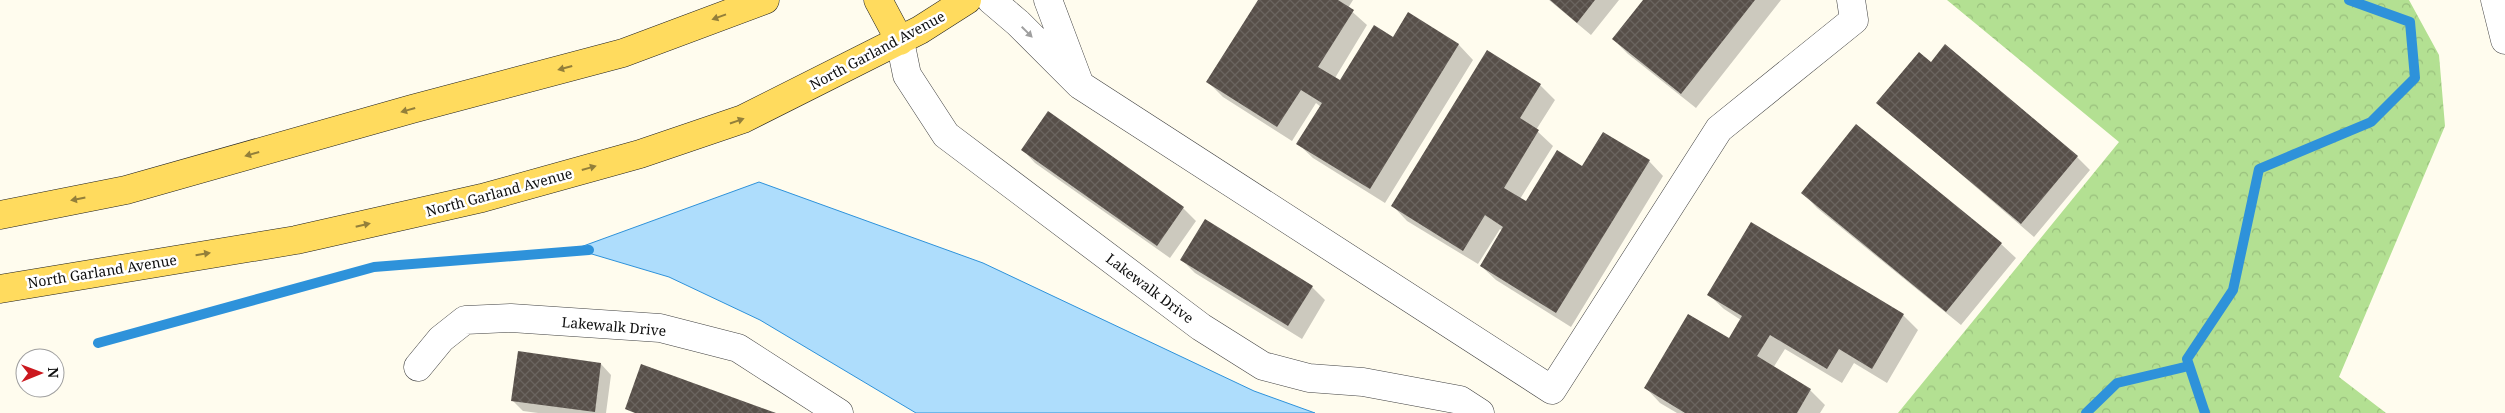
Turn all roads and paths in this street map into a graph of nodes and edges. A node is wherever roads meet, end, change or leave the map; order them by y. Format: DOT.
graph roads {
  1 [pos="765,0"];
  2 [pos="878,0"];
  3 [pos="967,0"];
  4 [pos="991,0"];
  5 [pos="1048,0"];
  6 [pos="1850,0"];
  7 [pos="2494,0"];
  8 [pos="2505,40"];
  9 [pos="900,41"];
  10 [pos="1080,85"];
  11 [pos="0,215"];
  12 [pos="0,288"];
  13 [pos="418,366"];
  14 [pos="839,413"];
  15 [pos="1480,413"];
  1 -- 11 [label="main road, one-way"];
  2 -- 9 [label="main road"];
  3 -- 9 [label="main road, North Garland Avenue"];
  4 -- 10 [label="street, one-way"];
  5 -- 10 [label="street"];
  6 -- 10 [label="street"];
  7 -- 8 [label="street"];
  12 -- 9 [label="main road, North Garland Avenue, one-way"];
  9 -- 15 [label="street, Lakewalk Drive"];
  13 -- 14 [label="street, Lakewalk Drive"];
}
